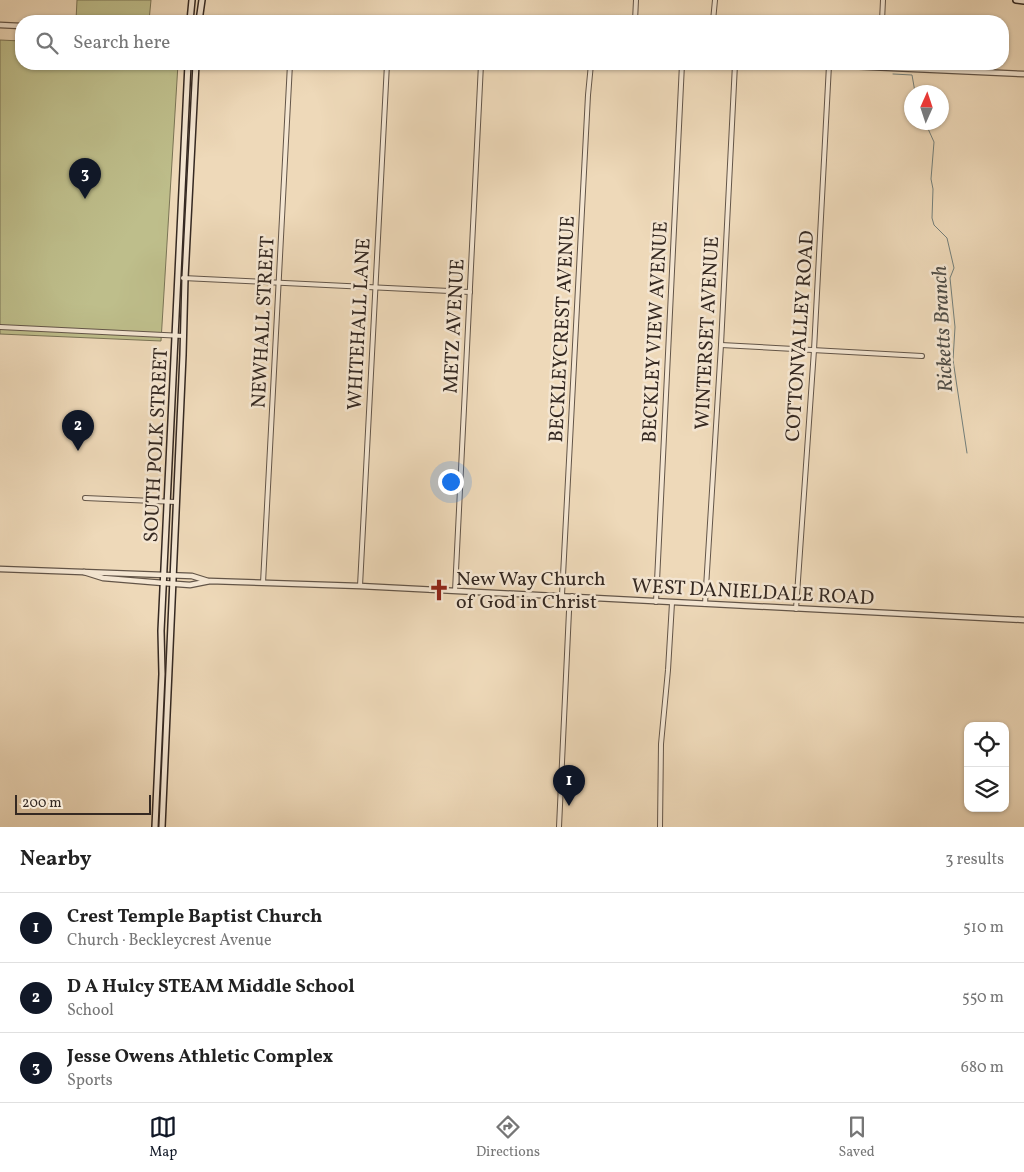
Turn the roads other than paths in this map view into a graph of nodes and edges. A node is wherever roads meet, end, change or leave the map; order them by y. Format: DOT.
graph roads {
  1 [pos="192,0"];
  2 [pos="202,0"];
  3 [pos="636,0"];
  4 [pos="715,0"];
  5 [pos="883,0"];
  6 [pos="1016,0"];
  7 [pos="1024,1"];
  8 [pos="191,15"];
  9 [pos="200,15"];
  10 [pos="635,15"];
  11 [pos="714,15"];
  12 [pos="882,15"];
  13 [pos="0,25"];
  14 [pos="15,26"];
  15 [pos="188,70"];
  16 [pos="196,70"];
  17 [pos="290,70"];
  18 [pos="387,70"];
  19 [pos="481,70"];
  20 [pos="590,70"];
  21 [pos="682,70"];
  22 [pos="735,70"];
  23 [pos="829,70"];
  24 [pos="952,70"];
  25 [pos="1024,74"];
  26 [pos="183,164"];
  27 [pos="191,164"];
  28 [pos="177,278"];
  29 [pos="185,278"];
  30 [pos="279,283"];
  31 [pos="375,288"];
  32 [pos="470,292"];
  33 [pos="0,327"];
  34 [pos="176,335"];
  35 [pos="184,336"];
  36 [pos="722,345"];
  37 [pos="814,350"];
  38 [pos="922,356"];
  39 [pos="174,381"];
  40 [pos="182,381"];
  41 [pos="171,436"];
  42 [pos="180,436"];
  43 [pos="85,498"];
  44 [pos="168,502"];
  45 [pos="176,502"];
  46 [pos="0,569"];
  47 [pos="84,572"];
  48 [pos="164,574"];
  49 [pos="173,575"];
  50 [pos="210,581"];
  51 [pos="164,583"];
  52 [pos="263,583"];
  53 [pos="173,584"];
  54 [pos="360,586"];
  55 [pos="455,591"];
  56 [pos="562,595"];
  57 [pos="572,596"];
  58 [pos="656,602"];
  59 [pos="672,603"];
  60 [pos="705,604"];
  61 [pos="796,608"];
  62 [pos="1024,620"];
  63 [pos="162,674"];
  64 [pos="169,674"];
  65 [pos="155,827"];
  66 [pos="162,827"];
  67 [pos="559,827"];
  68 [pos="660,827"];
  1 -- 8 [label="main road"];
  2 -- 9 [label="main road"];
  3 -- 10 [label="street"];
  4 -- 11 [label="street"];
  5 -- 12 [label="street"];
  6 -- 7 [label="main road"];
  13 -- 14 [label="street"];
  15 -- 26 [label="main road, SOUTH POLK STREET"];
  16 -- 27 [label="main road, SOUTH POLK STREET"];
  17 -- 30 [label="street, NEWHALL STREET"];
  18 -- 31 [label="street, WHITEHALL LANE"];
  19 -- 32 [label="street, METZ AVENUE"];
  20 -- 56 [label="street, BECKLEYCREST AVENUE"];
  21 -- 58 [label="street, BECKLEY VIEW AVENUE"];
  22 -- 36 [label="street, WINTERSET AVENUE"];
  23 -- 37 [label="street, COTTONVALLEY ROAD"];
  24 -- 25 [label="street"];
  26 -- 27 [label="main road"];
  26 -- 28 [label="main road, SOUTH POLK STREET"];
  27 -- 29 [label="main road, SOUTH POLK STREET"];
  28 -- 29 [label="street"];
  28 -- 34 [label="main road, SOUTH POLK STREET"];
  29 -- 30 [label="street"];
  29 -- 35 [label="main road, SOUTH POLK STREET"];
  30 -- 31 [label="street"];
  30 -- 52 [label="street, NEWHALL STREET"];
  31 -- 32 [label="street"];
  31 -- 54 [label="street, WHITEHALL LANE"];
  32 -- 55 [label="street, METZ AVENUE"];
  33 -- 34 [label="street"];
  34 -- 35 [label="street"];
  34 -- 39 [label="main road, SOUTH POLK STREET"];
  35 -- 40 [label="main road, SOUTH POLK STREET"];
  36 -- 37 [label="street"];
  36 -- 60 [label="street, WINTERSET AVENUE"];
  37 -- 38 [label="street"];
  37 -- 61 [label="street, COTTONVALLEY ROAD"];
  39 -- 40 [label="main road"];
  39 -- 41 [label="main road, SOUTH POLK STREET"];
  40 -- 42 [label="main road, SOUTH POLK STREET"];
  41 -- 42 [label="main road"];
  41 -- 44 [label="main road, SOUTH POLK STREET"];
  42 -- 45 [label="main road, SOUTH POLK STREET"];
  43 -- 44 [label="street"];
  44 -- 45 [label="street"];
  44 -- 48 [label="main road, SOUTH POLK STREET"];
  45 -- 49 [label="main road, SOUTH POLK STREET"];
  46 -- 47 [label="street"];
  47 -- 48 [label="street, WEST DANIELDALE ROAD"];
  47 -- 51 [label="street, WEST DANIELDALE ROAD"];
  48 -- 49 [label="street, WEST DANIELDALE ROAD"];
  48 -- 51 [label="main road, SOUTH POLK STREET"];
  49 -- 50 [label="street, WEST DANIELDALE ROAD"];
  49 -- 53 [label="main road, SOUTH POLK STREET"];
  50 -- 52 [label="street, WEST DANIELDALE ROAD"];
  50 -- 53 [label="street, WEST DANIELDALE ROAD"];
  51 -- 53 [label="street, WEST DANIELDALE ROAD"];
  51 -- 63 [label="main road, SOUTH POLK STREET"];
  52 -- 54 [label="street, WEST DANIELDALE ROAD"];
  53 -- 64 [label="main road, SOUTH POLK STREET"];
  54 -- 55 [label="street, WEST DANIELDALE ROAD"];
  55 -- 56 [label="street, WEST DANIELDALE ROAD"];
  56 -- 57 [label="street, WEST DANIELDALE ROAD"];
  57 -- 58 [label="street, WEST DANIELDALE ROAD"];
  57 -- 67 [label="street"];
  58 -- 59 [label="street, WEST DANIELDALE ROAD"];
  59 -- 60 [label="street, WEST DANIELDALE ROAD"];
  59 -- 68 [label="street"];
  60 -- 61 [label="street, WEST DANIELDALE ROAD"];
  61 -- 62 [label="street, WEST DANIELDALE ROAD"];
  63 -- 64 [label="main road"];
  63 -- 65 [label="main road, SOUTH POLK STREET"];
  64 -- 66 [label="main road, SOUTH POLK STREET"];
}
